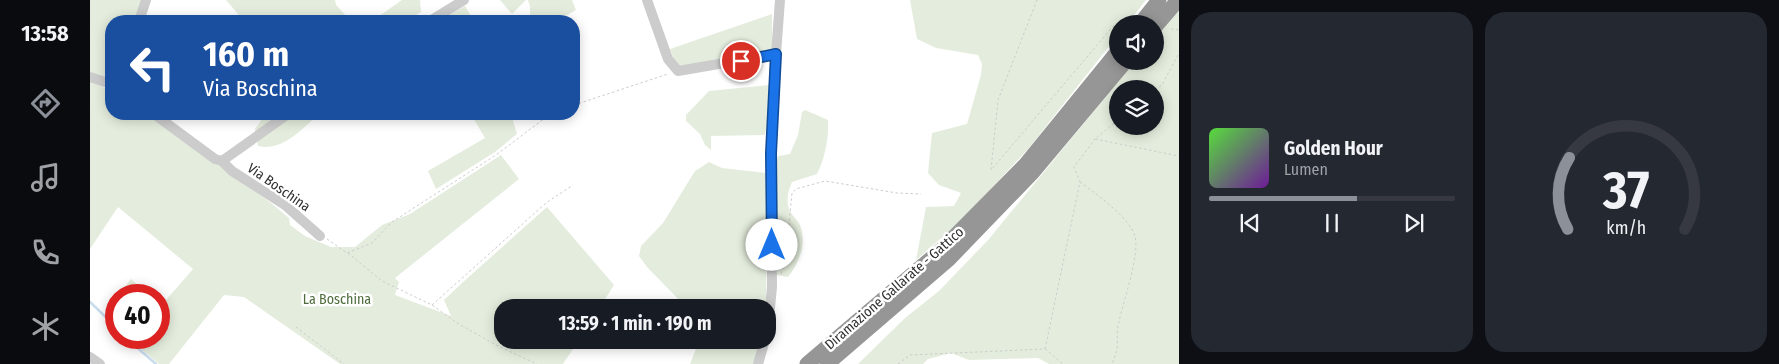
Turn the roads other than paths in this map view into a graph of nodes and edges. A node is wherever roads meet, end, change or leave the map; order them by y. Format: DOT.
graph roads {
  1 [pos="146,0"];
  2 [pos="464,0"];
  3 [pos="647,0"];
  4 [pos="780,0"];
  5 [pos="1159,0"];
  6 [pos="1178,0"];
  7 [pos="141,15"];
  8 [pos="440,15"];
  9 [pos="1144,15"];
  10 [pos="1164,16"];
  11 [pos="776,54"];
  12 [pos="1109,62"];
  13 [pos="1118,70"];
  14 [pos="90,77"];
  15 [pos="105,82"];
  16 [pos="162,120"];
  17 [pos="280,120"];
  18 [pos="222,162"];
  19 [pos="320,236"];
  20 [pos="771,299"];
  21 [pos="762,349"];
  22 [pos="90,357"];
  23 [pos="100,364"];
  24 [pos="758,364"];
  25 [pos="807,364"];
  26 [pos="826,364"];
  1 -- 7 [label="street"];
  2 -- 8 [label="street"];
  3 -- 11 [label="street"];
  4 -- 11 [label="street"];
  5 -- 9 [label="highway"];
  6 -- 10 [label="highway"];
  11 -- 20 [label="street"];
  12 -- 25 [label="highway, Diramazione Gallarate - Gattico"];
  13 -- 26 [label="highway, Diramazione Gallarate - Gattico"];
  14 -- 15 [label="street"];
  16 -- 18 [label="street, Via Boschina"];
  17 -- 18 [label="street, Via Boschina"];
  18 -- 19 [label="street, Via Boschina"];
  21 -- 24 [label="street"];
  22 -- 23 [label="street"];
}
